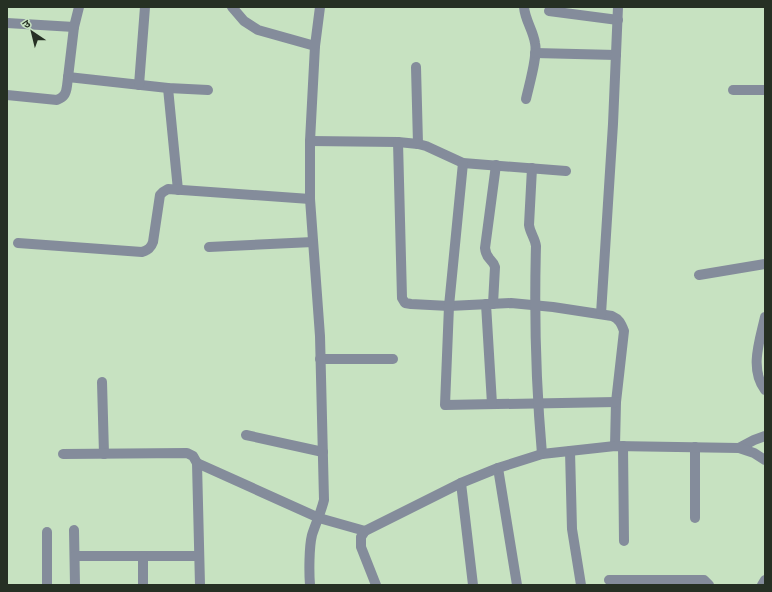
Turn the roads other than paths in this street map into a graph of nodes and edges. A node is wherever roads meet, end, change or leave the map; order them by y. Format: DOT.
graph roads {
  1 [pos="79,7"];
  2 [pos="145,7"];
  3 [pos="232,7"];
  4 [pos="320,7"];
  5 [pos="524,7"];
  6 [pos="618,7"];
  7 [pos="549,12"];
  8 [pos="618,20"];
  9 [pos="7,23"];
  10 [pos="74,27"];
  11 [pos="314,46"];
  12 [pos="535,53"];
  13 [pos="616,55"];
  14 [pos="416,67"];
  15 [pos="68,77"];
  16 [pos="139,85"];
  17 [pos="168,88"];
  18 [pos="208,90"];
  19 [pos="733,90"];
  20 [pos="765,90"];
  21 [pos="7,95"];
  22 [pos="526,99"];
  23 [pos="310,141"];
  24 [pos="398,142"];
  25 [pos="418,144"];
  26 [pos="459,161"];
  27 [pos="496,165"];
  28 [pos="532,168"];
  29 [pos="566,171"];
  30 [pos="178,190"];
  31 [pos="310,198"];
  32 [pos="313,242"];
  33 [pos="18,243"];
  34 [pos="209,247"];
  35 [pos="765,264"];
  36 [pos="699,275"];
  37 [pos="490,304"];
  38 [pos="535,305"];
  39 [pos="449,306"];
  40 [pos="601,314"];
  41 [pos="765,317"];
  42 [pos="320,359"];
  43 [pos="393,359"];
  44 [pos="102,382"];
  45 [pos="765,390"];
  46 [pos="616,402"];
  47 [pos="538,403"];
  48 [pos="492,404"];
  49 [pos="246,435"];
  50 [pos="765,436"];
  51 [pos="619,446"];
  52 [pos="695,447"];
  53 [pos="739,448"];
  54 [pos="570,451"];
  55 [pos="323,452"];
  56 [pos="64,454"];
  57 [pos="104,454"];
  58 [pos="542,454"];
  59 [pos="765,460"];
  60 [pos="197,462"];
  61 [pos="498,468"];
  62 [pos="461,483"];
  63 [pos="319,518"];
  64 [pos="695,518"];
  65 [pos="74,530"];
  66 [pos="365,531"];
  67 [pos="47,532"];
  68 [pos="624,541"];
  69 [pos="75,556"];
  70 [pos="143,556"];
  71 [pos="199,556"];
  72 [pos="609,580"];
  73 [pos="765,580"];
  74 [pos="646,583"];
  75 [pos="47,585"];
  76 [pos="76,585"];
  77 [pos="143,585"];
  78 [pos="200,585"];
  79 [pos="310,585"];
  80 [pos="376,585"];
  81 [pos="473,585"];
  82 [pos="517,585"];
  83 [pos="581,585"];
  84 [pos="709,585"];
  85 [pos="762,585"];
  1 -- 10 [label="street"];
  2 -- 16 [label="street"];
  3 -- 11 [label="street"];
  4 -- 11 [label="street"];
  5 -- 12 [label="street"];
  6 -- 8 [label="street"];
  7 -- 8 [label="street"];
  8 -- 13 [label="street"];
  9 -- 10 [label="street"];
  10 -- 15 [label="street"];
  11 -- 23 [label="street"];
  12 -- 13 [label="street"];
  12 -- 22 [label="street"];
  13 -- 40 [label="street"];
  14 -- 25 [label="street"];
  15 -- 16 [label="street"];
  15 -- 21 [label="street"];
  16 -- 17 [label="street"];
  17 -- 18 [label="street"];
  17 -- 30 [label="street"];
  19 -- 20 [label="street"];
  23 -- 24 [label="street"];
  23 -- 31 [label="street"];
  24 -- 25 [label="street"];
  24 -- 39 [label="street"];
  25 -- 26 [label="street"];
  26 -- 27 [label="street"];
  26 -- 39 [label="street"];
  27 -- 28 [label="street"];
  27 -- 37 [label="street"];
  28 -- 29 [label="street"];
  28 -- 38 [label="street"];
  30 -- 31 [label="street"];
  30 -- 33 [label="street"];
  31 -- 32 [label="street"];
  32 -- 34 [label="street"];
  32 -- 42 [label="street"];
  35 -- 36 [label="street"];
  37 -- 38 [label="street"];
  37 -- 39 [label="street"];
  37 -- 48 [label="street"];
  38 -- 40 [label="street"];
  38 -- 47 [label="street"];
  39 -- 48 [label="street"];
  40 -- 46 [label="street"];
  41 -- 45 [label="street"];
  42 -- 43 [label="street"];
  42 -- 55 [label="street"];
  44 -- 57 [label="street"];
  46 -- 47 [label="street"];
  46 -- 51 [label="street"];
  47 -- 48 [label="street"];
  47 -- 58 [label="street"];
  49 -- 55 [label="street"];
  50 -- 53 [label="street"];
  51 -- 52 [label="street"];
  51 -- 54 [label="street"];
  51 -- 68 [label="street"];
  52 -- 53 [label="street"];
  52 -- 64 [label="street"];
  53 -- 59 [label="street"];
  54 -- 58 [label="street"];
  54 -- 83 [label="street"];
  55 -- 63 [label="street"];
  56 -- 57 [label="street"];
  57 -- 60 [label="street"];
  58 -- 61 [label="street"];
  60 -- 63 [label="street"];
  60 -- 71 [label="street"];
  61 -- 62 [label="street"];
  61 -- 82 [label="street"];
  62 -- 66 [label="street"];
  62 -- 81 [label="street"];
  63 -- 66 [label="street"];
  63 -- 79 [label="street"];
  65 -- 69 [label="street"];
  66 -- 80 [label="street"];
  67 -- 75 [label="street"];
  69 -- 70 [label="street"];
  69 -- 76 [label="street"];
  70 -- 71 [label="street"];
  70 -- 77 [label="street"];
  71 -- 78 [label="street"];
  72 -- 74 [label="street"];
  73 -- 85 [label="street"];
  74 -- 84 [label="street"];
}
